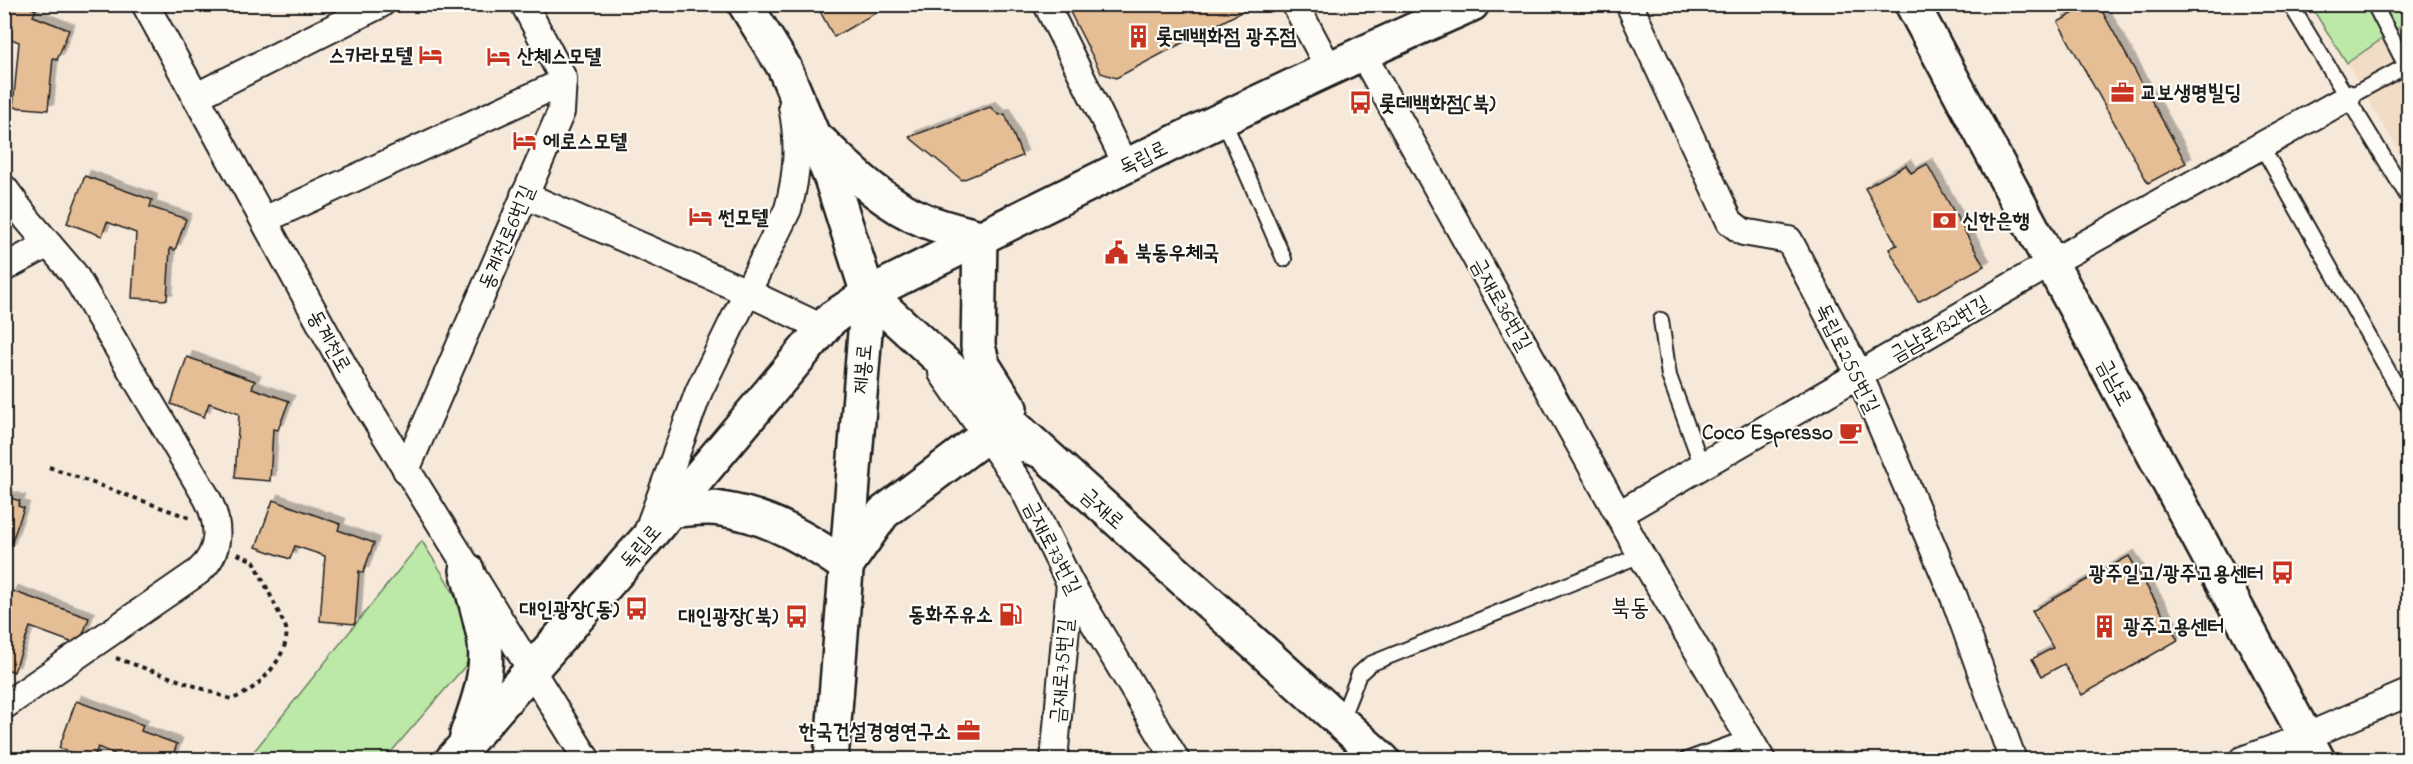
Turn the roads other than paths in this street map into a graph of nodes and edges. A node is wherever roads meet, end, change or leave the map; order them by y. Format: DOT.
graph roads {
  1 [pos="144,4"];
  2 [pos="381,4"];
  3 [pos="524,4"];
  4 [pos="745,4"];
  5 [pos="1040,4"];
  6 [pos="1052,4"];
  7 [pos="1295,4"];
  8 [pos="1473,4"];
  9 [pos="1629,4"];
  10 [pos="1912,4"];
  11 [pos="2290,4"];
  12 [pos="2374,4"];
  13 [pos="343,13"];
  14 [pos="1362,53"];
  15 [pos="784,67"];
  16 [pos="2408,67"];
  17 [pos="1329,68"];
  18 [pos="564,82"];
  19 [pos="195,97"];
  20 [pos="2347,98"];
  21 [pos="1223,119"];
  22 [pos="812,133"];
  23 [pos="2261,145"];
  24 [pos="1125,165"];
  25 [pos="4,188"];
  26 [pos="524,195"];
  27 [pos="2409,197"];
  28 [pos="264,220"];
  29 [pos="980,237"];
  30 [pos="48,244"];
  31 [pos="1284,259"];
  32 [pos="2051,263"];
  33 [pos="4,268"];
  34 [pos="747,291"];
  35 [pos="867,294"];
  36 [pos="1661,320"];
  37 [pos="824,328"];
  38 [pos="920,341"];
  39 [pos="1859,374"];
  40 [pos="2409,406"];
  41 [pos="988,438"];
  42 [pos="1041,451"];
  43 [pos="1702,466"];
  44 [pos="406,470"];
  45 [pos="670,510"];
  46 [pos="1619,514"];
  47 [pos="644,542"];
  48 [pos="1641,555"];
  49 [pos="846,566"];
  50 [pos="467,570"];
  51 [pos="1070,583"];
  52 [pos="531,669"];
  53 [pos="2409,693"];
  54 [pos="4,706"];
  55 [pos="1340,722"];
  56 [pos="1756,748"];
  57 [pos="2312,748"];
  58 [pos="457,754"];
  59 [pos="587,759"];
  60 [pos="831,759"];
  61 [pos="1054,759"];
  62 [pos="1176,759"];
  63 [pos="1383,759"];
  64 [pos="1686,759"];
  65 [pos="2013,759"];
  66 [pos="2242,759"];
  1 -- 19 [label="street, 동계천로"];
  2 -- 13 [label="street"];
  3 -- 18 [label="street"];
  4 -- 15 [label="street, 제봉로"];
  5 -- 24 [label="lane"];
  6 -- 24 [label="lane"];
  7 -- 17 [label="street"];
  8 -- 14 [label="street, 독립로"];
  9 -- 39 [label="street, 독립로255번길"];
  10 -- 32 [label="street, 금남로"];
  11 -- 20 [label="lane"];
  12 -- 16 [label="lane"];
  13 -- 19 [label="street"];
  14 -- 17 [label="street, 독립로"];
  14 -- 46 [label="street, 금재로36번길"];
  15 -- 22 [label="street, 제봉로"];
  15 -- 34 [label="street"];
  16 -- 20 [label="lane"];
  17 -- 21 [label="street, 독립로"];
  18 -- 26 [label="street, 동계천로6번길"];
  18 -- 28 [label="street"];
  19 -- 28 [label="street, 동계천로"];
  20 -- 23 [label="street, 금남로132번길"];
  20 -- 27 [label="lane"];
  21 -- 24 [label="street, 독립로"];
  21 -- 31 [label="lane"];
  22 -- 29 [label="street"];
  22 -- 35 [label="street, 제봉로"];
  23 -- 32 [label="street, 금남로132번길"];
  23 -- 40 [label="lane"];
  24 -- 29 [label="street, 독립로"];
  25 -- 30 [label="street"];
  26 -- 34 [label="street"];
  26 -- 44 [label="street, 동계천로6번길"];
  28 -- 44 [label="street, 동계천로"];
  29 -- 35 [label="street, 독립로"];
  29 -- 42 [label="street"];
  30 -- 33 [label="street"];
  30 -- 54 [label="street"];
  32 -- 39 [label="street, 금남로132번길"];
  32 -- 57 [label="street, 금남로"];
  34 -- 37 [label="street"];
  34 -- 47 [label="street"];
  35 -- 37 [label="street, 독립로"];
  35 -- 38 [label="street, 금재로"];
  35 -- 49 [label="street, 제봉로"];
  36 -- 43 [label="lane"];
  37 -- 45 [label="street, 독립로"];
  38 -- 41 [label="street, 금재로73번길"];
  38 -- 42 [label="street, 금재로"];
  39 -- 43 [label="street, 금남로132번길"];
  39 -- 65 [label="street, 독립로255번길"];
  41 -- 42 [label="street"];
  41 -- 49 [label="street"];
  41 -- 51 [label="street, 금재로73번길"];
  42 -- 55 [label="street, 금재로"];
  43 -- 46 [label="street, 금남로132번길"];
  44 -- 50 [label="street, 동계천로"];
  45 -- 47 [label="street, 독립로"];
  45 -- 49 [label="street"];
  46 -- 48 [label="street, 금재로36번길"];
  47 -- 52 [label="street, 독립로"];
  48 -- 55 [label="lane"];
  48 -- 56 [label="street, 금재로36번길"];
  49 -- 60 [label="street, 제봉로"];
  50 -- 52 [label="street, 동계천로"];
  50 -- 58 [label="street"];
  51 -- 61 [label="street, 금재로75번길"];
  51 -- 62 [label="street, 금재로73번길"];
  52 -- 58 [label="street, 독립로"];
  52 -- 59 [label="street, 동계천로"];
  53 -- 57 [label="street"];
  55 -- 63 [label="street, 금재로"];
  56 -- 64 [label="lane"];
  57 -- 66 [label="street"];
}
